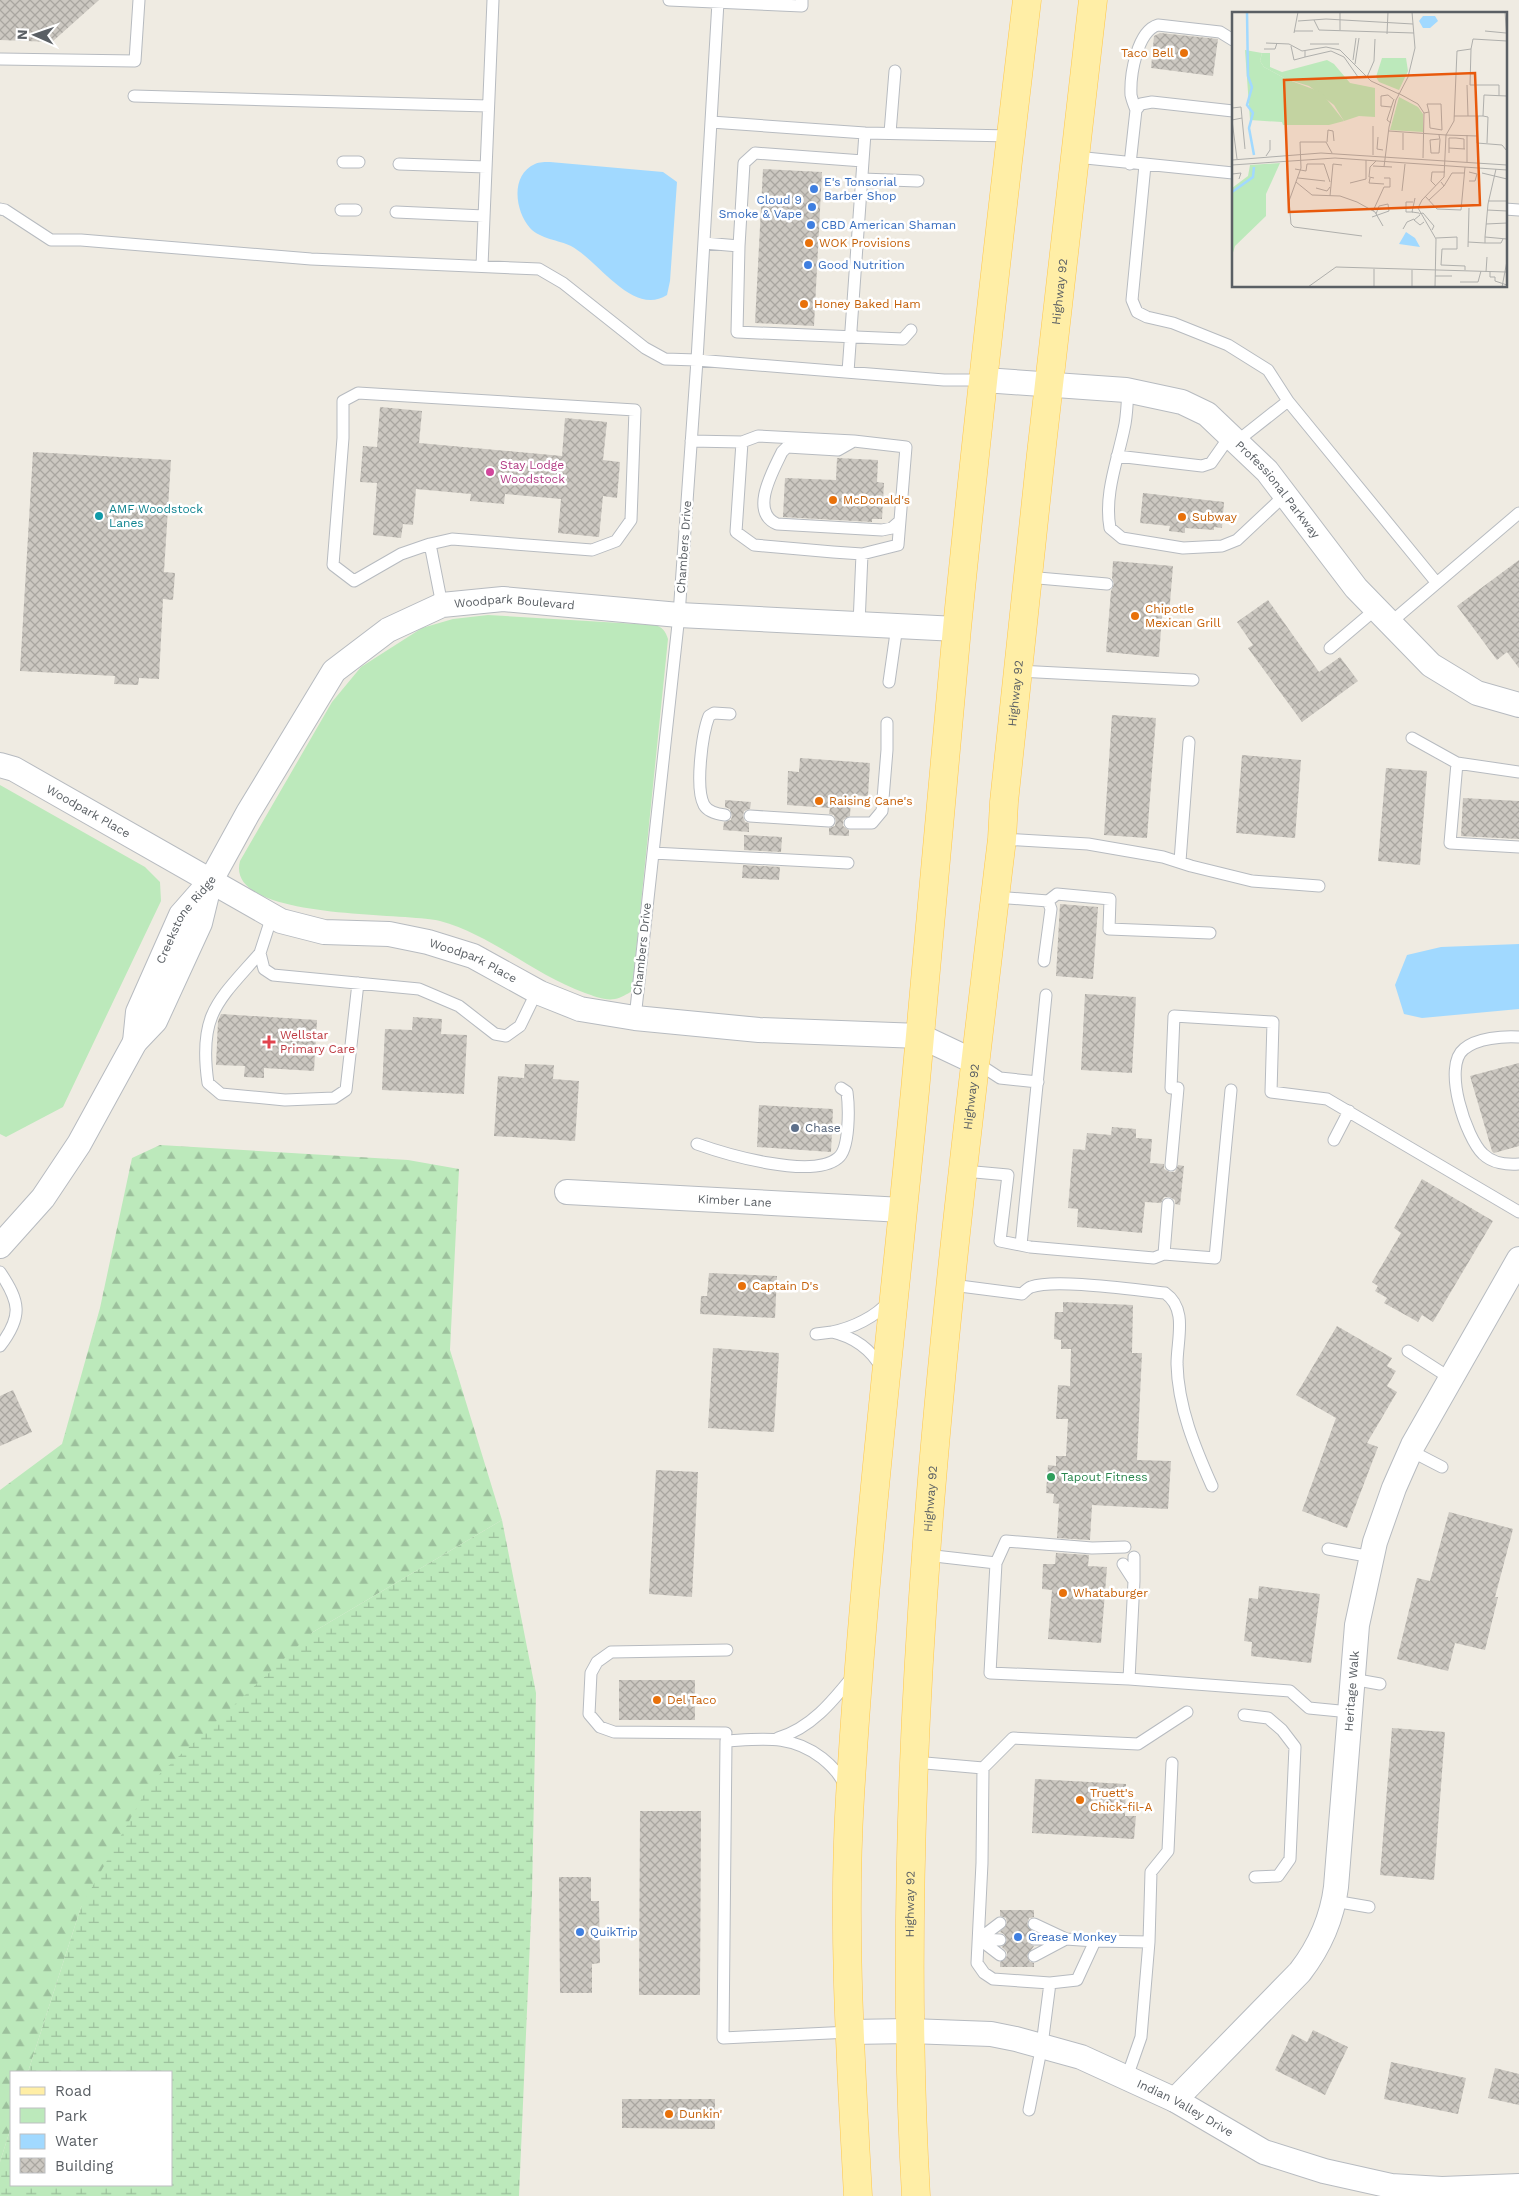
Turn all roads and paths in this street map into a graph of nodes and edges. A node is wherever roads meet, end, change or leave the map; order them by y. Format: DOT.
graph roads {
  1 [pos="139,0"];
  2 [pos="493,0"];
  3 [pos="669,0"];
  4 [pos="802,0"];
  5 [pos="1027,0"];
  6 [pos="1093,0"];
  7 [pos="718,2"];
  8 [pos="1232,39"];
  9 [pos="0,59"];
  10 [pos="895,72"];
  11 [pos="134,96"];
  12 [pos="488,106"];
  13 [pos="1136,110"];
  14 [pos="1232,111"];
  15 [pos="711,122"];
  16 [pos="865,133"];
  17 [pos="890,133"];
  18 [pos="1011,136"];
  19 [pos="1076,157"];
  20 [pos="863,161"];
  21 [pos="343,162"];
  22 [pos="359,162"];
  23 [pos="399,164"];
  24 [pos="1130,164"];
  25 [pos="1145,165"];
  26 [pos="486,167"];
  27 [pos="1232,174"];
  28 [pos="862,179"];
  29 [pos="918,181"];
  30 [pos="1506,208"];
  31 [pos="0,209"];
  32 [pos="341,210"];
  33 [pos="356,210"];
  34 [pos="1519,210"];
  35 [pos="396,212"];
  36 [pos="484,216"];
  37 [pos="704,243"];
  38 [pos="739,246"];
  39 [pos="482,266"];
  40 [pos="911,330"];
  41 [pos="850,338"];
  42 [pos="697,360"];
  43 [pos="848,372"];
  44 [pos="984,380"];
  45 [pos="1049,384"];
  46 [pos="1128,391"];
  47 [pos="1288,401"];
  48 [pos="1233,439"];
  49 [pos="691,441"];
  50 [pos="854,441"];
  51 [pos="742,442"];
  52 [pos="1117,456"];
  53 [pos="1285,495"];
  54 [pos="1519,513"];
  55 [pos="900,520"];
  56 [pos="430,544"];
  57 [pos="862,554"];
  58 [pos="1028,577"];
  59 [pos="1436,582"];
  60 [pos="1108,584"];
  61 [pos="442,605"];
  62 [pos="679,614"];
  63 [pos="1383,616"];
  64 [pos="859,624"];
  65 [pos="897,626"];
  66 [pos="957,629"];
  67 [pos="1330,648"];
  68 [pos="1018,671"];
  69 [pos="1193,680"];
  70 [pos="889,682"];
  71 [pos="1519,704"];
  72 [pos="730,714"];
  73 [pos="887,723"];
  74 [pos="1412,738"];
  75 [pos="1189,742"];
  76 [pos="1458,763"];
  77 [pos="0,766"];
  78 [pos="1519,772"];
  79 [pos="724,815"];
  80 [pos="750,816"];
  81 [pos="829,821"];
  82 [pos="850,822"];
  83 [pos="1002,839"];
  84 [pos="1519,848"];
  85 [pos="653,853"];
  86 [pos="1180,861"];
  87 [pos="848,863"];
  88 [pos="210,882"];
  89 [pos="1319,886"];
  90 [pos="995,897"];
  91 [pos="1048,901"];
  92 [pos="272,916"];
  93 [pos="1210,933"];
  94 [pos="260,953"];
  95 [pos="1044,961"];
  96 [pos="358,983"];
  97 [pos="537,991"];
  98 [pos="1046,995"];
  99 [pos="635,1018"];
  100 [pos="920,1036"];
  101 [pos="1519,1036"];
  102 [pos="975,1062"];
  103 [pos="1038,1082"];
  104 [pos="841,1088"];
  105 [pos="1231,1090"];
  106 [pos="1349,1111"];
  107 [pos="1334,1140"];
  108 [pos="697,1144"];
  109 [pos="1171,1164"];
  110 [pos="1519,1164"];
  111 [pos="964,1171"];
  112 [pos="567,1192"];
  113 [pos="1168,1204"];
  114 [pos="903,1210"];
  115 [pos="1519,1212"];
  116 [pos="1,1242"];
  117 [pos="1021,1245"];
  118 [pos="1164,1254"];
  119 [pos="1519,1259"];
  120 [pos="0,1272"];
  121 [pos="952,1285"];
  122 [pos="894,1293"];
  123 [pos="832,1332"];
  124 [pos="816,1334"];
  125 [pos="0,1346"];
  126 [pos="1408,1351"];
  127 [pos="886,1375"];
  128 [pos="1450,1378"];
  129 [pos="1411,1451"];
  130 [pos="1442,1467"];
  131 [pos="1212,1486"];
  132 [pos="1125,1547"];
  133 [pos="1092,1548"];
  134 [pos="1328,1549"];
  135 [pos="926,1555"];
  136 [pos="1113,1556"];
  137 [pos="1134,1557"];
  138 [pos="1372,1557"];
  139 [pos="996,1563"];
  140 [pos="1123,1564"];
  141 [pos="1134,1581"];
  142 [pos="727,1650"];
  143 [pos="859,1669"];
  144 [pos="1129,1679"];
  145 [pos="1352,1679"];
  146 [pos="1380,1684"];
  147 [pos="1187,1712"];
  148 [pos="1350,1712"];
  149 [pos="1244,1715"];
  150 [pos="726,1732"];
  151 [pos="774,1739"];
  152 [pos="914,1762"];
  153 [pos="1172,1763"];
  154 [pos="983,1768"];
  155 [pos="850,1799"];
  156 [pos="1255,1877"];
  157 [pos="1334,1901"];
  158 [pos="1368,1906"];
  159 [pos="1000,1923"];
  160 [pos="1034,1924"];
  161 [pos="978,1939"];
  162 [pos="1066,1939"];
  163 [pos="1000,1940"];
  164 [pos="1034,1940"];
  165 [pos="1095,1941"];
  166 [pos="1149,1942"];
  167 [pos="1000,1956"];
  168 [pos="1034,1956"];
  169 [pos="1050,1983"];
  170 [pos="910,2031"];
  171 [pos="850,2032"];
  172 [pos="1042,2045"];
  173 [pos="1127,2077"];
  174 [pos="1175,2100"];
  175 [pos="1029,2110"];
  176 [pos="1519,2186"];
  177 [pos="858,2196"];
  178 [pos="916,2196"];
  1 -- 9 [label="lane"];
  2 -- 12 [label="lane"];
  3 -- 7 [label="lane"];
  4 -- 7 [label="lane"];
  5 -- 18 [label="main road"];
  6 -- 19 [label="main road, Highway 92"];
  7 -- 15 [label="lane, Chambers Drive"];
  8 -- 13 [label="lane"];
  10 -- 17 [label="lane"];
  11 -- 12 [label="lane"];
  12 -- 26 [label="lane"];
  13 -- 14 [label="lane"];
  13 -- 24 [label="lane"];
  15 -- 16 [label="lane"];
  15 -- 37 [label="lane, Chambers Drive"];
  16 -- 17 [label="lane"];
  16 -- 20 [label="lane"];
  17 -- 18 [label="lane"];
  18 -- 44 [label="main road"];
  19 -- 24 [label="lane"];
  19 -- 45 [label="main road, Highway 92"];
  20 -- 28 [label="lane"];
  20 -- 38 [label="lane"];
  21 -- 22 [label="lane"];
  23 -- 26 [label="lane"];
  24 -- 25 [label="lane"];
  25 -- 27 [label="lane"];
  25 -- 47 [label="lane"];
  26 -- 36 [label="lane"];
  28 -- 29 [label="lane"];
  28 -- 41 [label="lane"];
  30 -- 34 [label="lane"];
  31 -- 39 [label="lane"];
  32 -- 33 [label="lane"];
  35 -- 36 [label="lane"];
  36 -- 39 [label="lane"];
  37 -- 38 [label="lane"];
  37 -- 42 [label="lane, Chambers Drive"];
  38 -- 41 [label="lane"];
  39 -- 42 [label="lane"];
  40 -- 41 [label="lane"];
  41 -- 43 [label="lane"];
  42 -- 43 [label="lane"];
  42 -- 49 [label="lane, Chambers Drive"];
  43 -- 44 [label="lane"];
  44 -- 45 [label="street, Professional Parkway"];
  44 -- 66 [label="main road"];
  45 -- 46 [label="street, Professional Parkway"];
  45 -- 58 [label="main road, Highway 92"];
  46 -- 48 [label="street, Professional Parkway"];
  46 -- 52 [label="lane"];
  47 -- 48 [label="lane"];
  47 -- 59 [label="lane"];
  48 -- 52 [label="lane"];
  48 -- 53 [label="street, Professional Parkway"];
  49 -- 51 [label="lane"];
  49 -- 62 [label="lane, Chambers Drive"];
  50 -- 51 [label="lane"];
  50 -- 55 [label="lane"];
  50 -- 55 [label="lane"];
  51 -- 57 [label="lane"];
  52 -- 53 [label="lane"];
  53 -- 63 [label="street, Professional Parkway"];
  54 -- 59 [label="lane"];
  55 -- 57 [label="lane"];
  56 -- 56 [label="lane"];
  56 -- 61 [label="lane"];
  57 -- 64 [label="lane"];
  58 -- 60 [label="lane"];
  58 -- 68 [label="main road, Highway 92"];
  59 -- 63 [label="lane"];
  61 -- 62 [label="street, Woodpark Boulevard"];
  61 -- 88 [label="street, Woodpark Boulevard"];
  62 -- 64 [label="street, Woodpark Boulevard"];
  62 -- 85 [label="lane, Chambers Drive"];
  63 -- 67 [label="lane"];
  63 -- 71 [label="street, Professional Parkway"];
  64 -- 65 [label="street, Woodpark Boulevard"];
  65 -- 66 [label="street, Woodpark Boulevard"];
  65 -- 70 [label="lane"];
  66 -- 100 [label="main road"];
  68 -- 69 [label="lane"];
  68 -- 83 [label="main road, Highway 92"];
  72 -- 79 [label="lane"];
  73 -- 82 [label="lane"];
  74 -- 76 [label="lane"];
  75 -- 86 [label="lane"];
  76 -- 78 [label="lane"];
  76 -- 84 [label="lane"];
  77 -- 88 [label="street, Woodpark Place"];
  80 -- 81 [label="lane"];
  83 -- 86 [label="lane"];
  83 -- 90 [label="main road, Highway 92"];
  85 -- 87 [label="lane"];
  85 -- 99 [label="lane, Chambers Drive"];
  86 -- 89 [label="lane"];
  88 -- 92 [label="street, Woodpark Place"];
  88 -- 116 [label="street, Creekstone Ridge"];
  90 -- 91 [label="lane"];
  90 -- 102 [label="main road, Highway 92"];
  91 -- 93 [label="lane"];
  91 -- 95 [label="lane"];
  92 -- 94 [label="lane"];
  92 -- 97 [label="street, Woodpark Place"];
  94 -- 96 [label="lane"];
  94 -- 96 [label="lane"];
  96 -- 97 [label="lane"];
  97 -- 99 [label="street, Woodpark Place"];
  98 -- 103 [label="lane"];
  99 -- 100 [label="street, Woodpark Place"];
  100 -- 102 [label="street, Woodpark Place"];
  100 -- 114 [label="main road"];
  101 -- 110 [label="lane"];
  102 -- 103 [label="lane"];
  102 -- 111 [label="main road, Highway 92"];
  103 -- 117 [label="lane"];
  104 -- 108 [label="lane"];
  105 -- 118 [label="lane"];
  106 -- 107 [label="lane"];
  106 -- 109 [label="lane"];
  106 -- 115 [label="lane"];
  111 -- 117 [label="lane"];
  111 -- 121 [label="main road, Highway 92"];
  112 -- 114 [label="street, Kimber Lane"];
  113 -- 118 [label="lane"];
  114 -- 122 [label="main road"];
  117 -- 118 [label="lane"];
  119 -- 128 [label="street, Heritage Walk"];
  120 -- 125 [label="lane"];
  121 -- 131 [label="lane"];
  121 -- 135 [label="main road, Highway 92"];
  122 -- 123 [label="lane"];
  122 -- 127 [label="main road"];
  123 -- 124 [label="lane"];
  123 -- 127 [label="lane"];
  126 -- 128 [label="lane"];
  127 -- 143 [label="main road"];
  128 -- 129 [label="street, Heritage Walk"];
  129 -- 130 [label="lane"];
  129 -- 138 [label="street, Heritage Walk"];
  132 -- 133 [label="lane"];
  133 -- 136 [label="lane"];
  133 -- 139 [label="lane"];
  134 -- 138 [label="lane"];
  135 -- 139 [label="lane"];
  135 -- 152 [label="main road, Highway 92"];
  137 -- 141 [label="lane"];
  138 -- 145 [label="street, Heritage Walk"];
  139 -- 144 [label="lane"];
  140 -- 141 [label="lane"];
  141 -- 144 [label="lane"];
  142 -- 150 [label="lane"];
  143 -- 151 [label="lane"];
  143 -- 155 [label="main road"];
  144 -- 148 [label="lane"];
  145 -- 146 [label="lane"];
  145 -- 148 [label="street, Heritage Walk"];
  147 -- 154 [label="lane"];
  148 -- 157 [label="street, Heritage Walk"];
  149 -- 156 [label="lane"];
  151 -- 155 [label="lane"];
  151 -- 171 [label="lane"];
  152 -- 154 [label="lane"];
  152 -- 170 [label="main road, Highway 92"];
  153 -- 166 [label="lane"];
  154 -- 161 [label="lane"];
  155 -- 171 [label="main road"];
  157 -- 158 [label="lane"];
  157 -- 174 [label="street, Heritage Walk"];
  159 -- 161 [label="lane"];
  160 -- 162 [label="lane"];
  161 -- 163 [label="lane"];
  161 -- 167 [label="lane"];
  161 -- 169 [label="lane"];
  162 -- 164 [label="lane"];
  162 -- 165 [label="lane"];
  162 -- 168 [label="lane"];
  165 -- 166 [label="lane"];
  165 -- 169 [label="lane"];
  166 -- 173 [label="lane"];
  169 -- 172 [label="lane"];
  170 -- 171 [label="street, Indian Valley Drive"];
  170 -- 172 [label="street, Indian Valley Drive"];
  170 -- 178 [label="main road, Highway 92"];
  171 -- 177 [label="main road"];
  172 -- 173 [label="street, Indian Valley Drive"];
  172 -- 175 [label="lane"];
  173 -- 174 [label="street, Indian Valley Drive"];
  174 -- 176 [label="street, Indian Valley Drive"];
}
